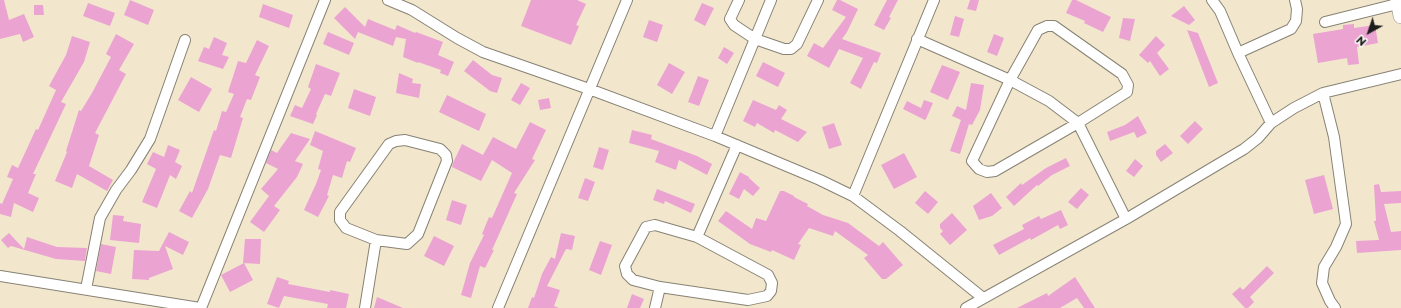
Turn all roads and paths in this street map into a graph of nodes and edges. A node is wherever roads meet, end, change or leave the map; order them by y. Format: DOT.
graph roads {
  1 [pos="325,0"];
  2 [pos="388,0"];
  3 [pos="626,0"];
  4 [pos="739,0"];
  5 [pos="771,0"];
  6 [pos="818,0"];
  7 [pos="934,0"];
  8 [pos="1212,0"];
  9 [pos="1295,0"];
  10 [pos="1400,6"];
  11 [pos="1325,22"];
  12 [pos="755,39"];
  13 [pos="917,39"];
  14 [pos="185,40"];
  15 [pos="1238,53"];
  16 [pos="1401,74"];
  17 [pos="1010,80"];
  18 [pos="589,89"];
  19 [pos="1323,93"];
  20 [pos="1078,122"];
  21 [pos="1271,123"];
  22 [pos="715,136"];
  23 [pos="737,145"];
  24 [pos="854,196"];
  25 [pos="1126,220"];
  26 [pos="697,237"];
  27 [pos="376,240"];
  28 [pos="0,276"];
  29 [pos="660,287"];
  30 [pos="86,289"];
  31 [pos="983,298"];
  32 [pos="200,308"];
  33 [pos="365,308"];
  34 [pos="498,308"];
  35 [pos="655,308"];
  36 [pos="966,308"];
  37 [pos="1334,308"];
  1 -- 32 [label="street"];
  2 -- 18 [label="street"];
  3 -- 18 [label="street"];
  4 -- 12 [label="street"];
  5 -- 12 [label="street"];
  6 -- 12 [label="street"];
  7 -- 13 [label="street"];
  8 -- 15 [label="street"];
  9 -- 15 [label="street"];
  10 -- 11 [label="street"];
  12 -- 22 [label="street"];
  13 -- 17 [label="street"];
  13 -- 24 [label="street"];
  14 -- 30 [label="street"];
  15 -- 21 [label="street"];
  16 -- 19 [label="street"];
  17 -- 20 [label="street"];
  17 -- 20 [label="street"];
  17 -- 20 [label="street"];
  18 -- 22 [label="street"];
  18 -- 34 [label="street"];
  19 -- 21 [label="street"];
  19 -- 37 [label="street"];
  20 -- 25 [label="street"];
  21 -- 25 [label="street"];
  22 -- 23 [label="street"];
  23 -- 24 [label="street"];
  23 -- 26 [label="street"];
  24 -- 31 [label="street"];
  25 -- 31 [label="street"];
  26 -- 29 [label="street"];
  26 -- 29 [label="street"];
  27 -- 27 [label="street"];
  27 -- 33 [label="street"];
  28 -- 30 [label="street"];
  29 -- 35 [label="street"];
  30 -- 32 [label="street"];
  31 -- 36 [label="street"];
}
